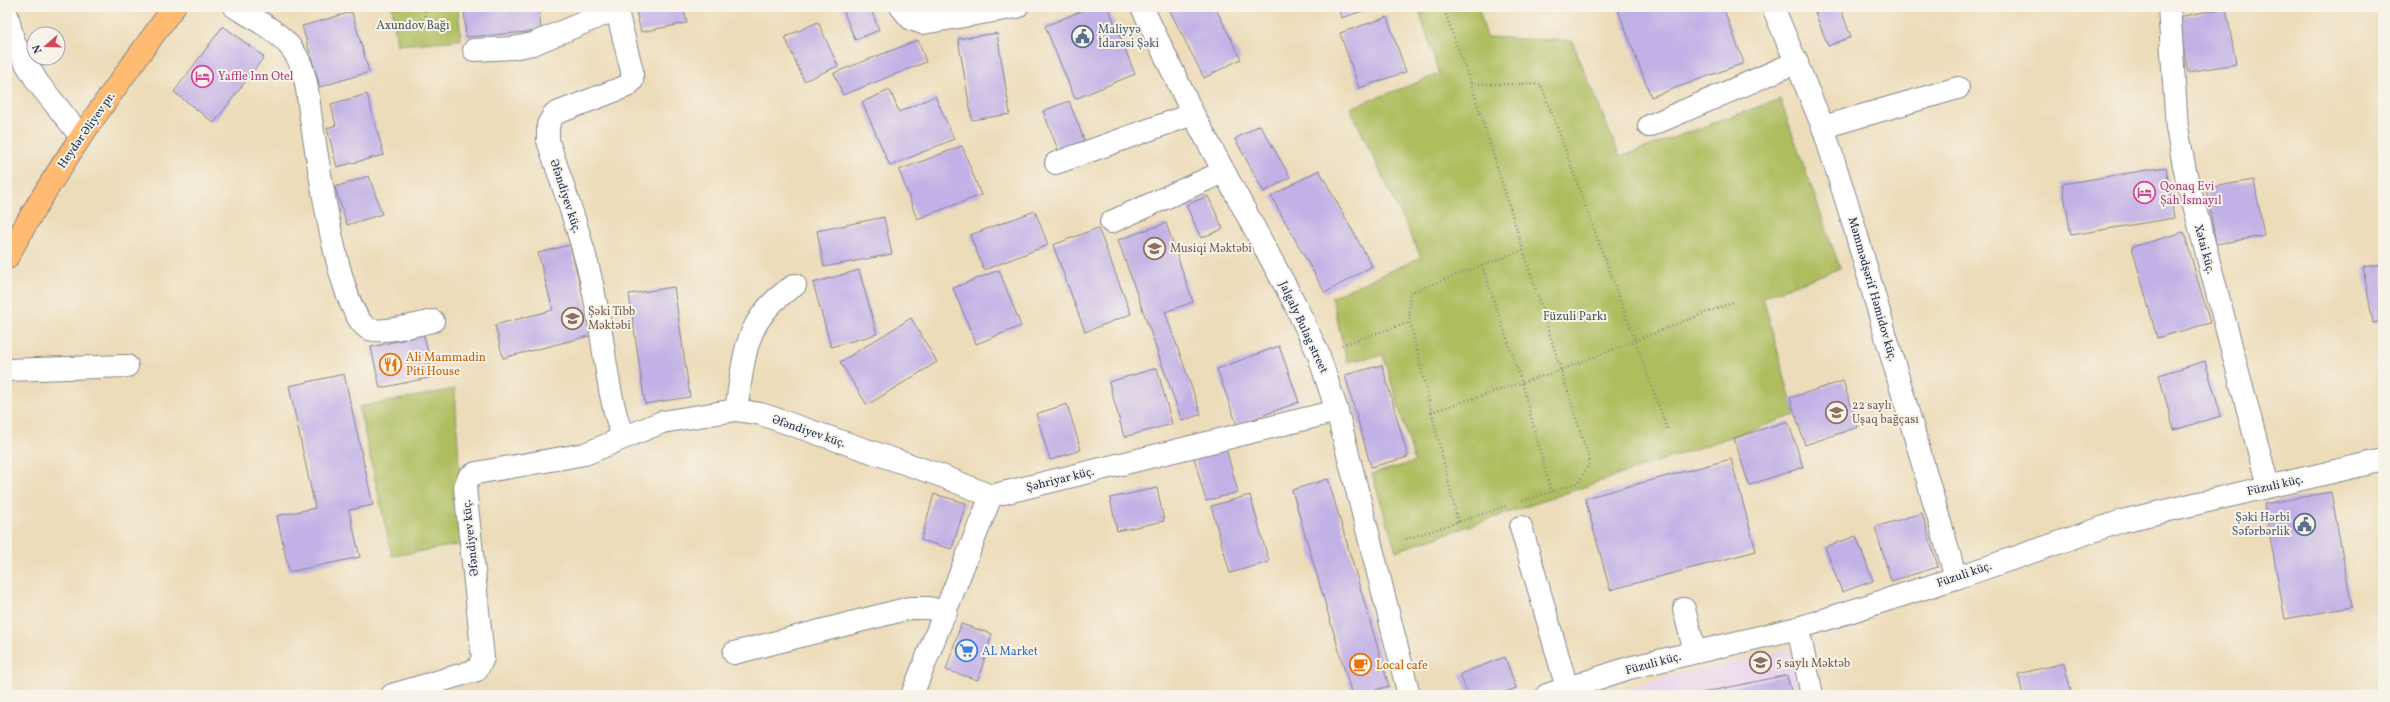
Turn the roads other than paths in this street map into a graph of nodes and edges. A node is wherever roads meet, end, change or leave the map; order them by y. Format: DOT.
graph roads {
  1 [pos="174,7"];
  2 [pos="235,7"];
  3 [pos="901,7"];
  4 [pos="1017,7"];
  5 [pos="1142,7"];
  6 [pos="1773,7"];
  7 [pos="2169,7"];
  8 [pos="616,8"];
  9 [pos="7,15"];
  10 [pos="474,50"];
  11 [pos="1797,62"];
  12 [pos="1958,88"];
  13 [pos="1194,114"];
  14 [pos="1649,126"];
  15 [pos="1823,127"];
  16 [pos="80,136"];
  17 [pos="1056,163"];
  18 [pos="1223,172"];
  19 [pos="1111,222"];
  20 [pos="7,256"];
  21 [pos="795,285"];
  22 [pos="433,322"];
  23 [pos="127,366"];
  24 [pos="7,370"];
  25 [pos="736,410"];
  26 [pos="1337,411"];
  27 [pos="623,437"];
  28 [pos="2383,460"];
  29 [pos="2268,486"];
  30 [pos="991,496"];
  31 [pos="1521,527"];
  32 [pos="1956,578"];
  33 [pos="1684,609"];
  34 [pos="946,612"];
  35 [pos="1798,628"];
  36 [pos="1695,652"];
  37 [pos="734,653"];
  38 [pos="1561,693"];
  39 [pos="1405,694"];
  40 [pos="392,695"];
  41 [pos="912,695"];
  42 [pos="1812,695"];
  1 -- 16 [label="main road, Heydər Əliyev pr."];
  2 -- 22 [label="street"];
  3 -- 4 [label="street"];
  5 -- 13 [label="street, Jalgaly Bulag street"];
  6 -- 11 [label="street, Məmmədşərif Həmidov küç."];
  7 -- 29 [label="street, Xətai küç."];
  8 -- 10 [label="street"];
  8 -- 27 [label="street, Əfəndiyev küç."];
  9 -- 16 [label="street"];
  11 -- 14 [label="street"];
  11 -- 15 [label="street, Məmmədşərif Həmidov küç."];
  12 -- 15 [label="street"];
  13 -- 17 [label="street"];
  13 -- 18 [label="street, Jalgaly Bulag street"];
  15 -- 32 [label="street, Məmmədşərif Həmidov küç."];
  16 -- 20 [label="main road, Heydər Əliyev pr."];
  18 -- 19 [label="street"];
  18 -- 26 [label="street, Jalgaly Bulag street"];
  21 -- 25 [label="street"];
  23 -- 24 [label="street"];
  25 -- 27 [label="street, Əfəndiyev küç."];
  25 -- 30 [label="street, Əfəndiyev küç."];
  26 -- 30 [label="street, Şəhriyar küç."];
  26 -- 39 [label="street, Jalgaly Bulag street"];
  27 -- 40 [label="street, Əfəndiyev küç."];
  28 -- 29 [label="street, Füzuli küç."];
  29 -- 32 [label="street, Füzuli küç."];
  30 -- 34 [label="street"];
  31 -- 38 [label="street"];
  32 -- 35 [label="street, Füzuli küç."];
  33 -- 36 [label="street"];
  34 -- 37 [label="street"];
  34 -- 41 [label="street"];
  35 -- 36 [label="street, Füzuli küç."];
  35 -- 42 [label="street"];
  36 -- 38 [label="street, Füzuli küç."];
}
